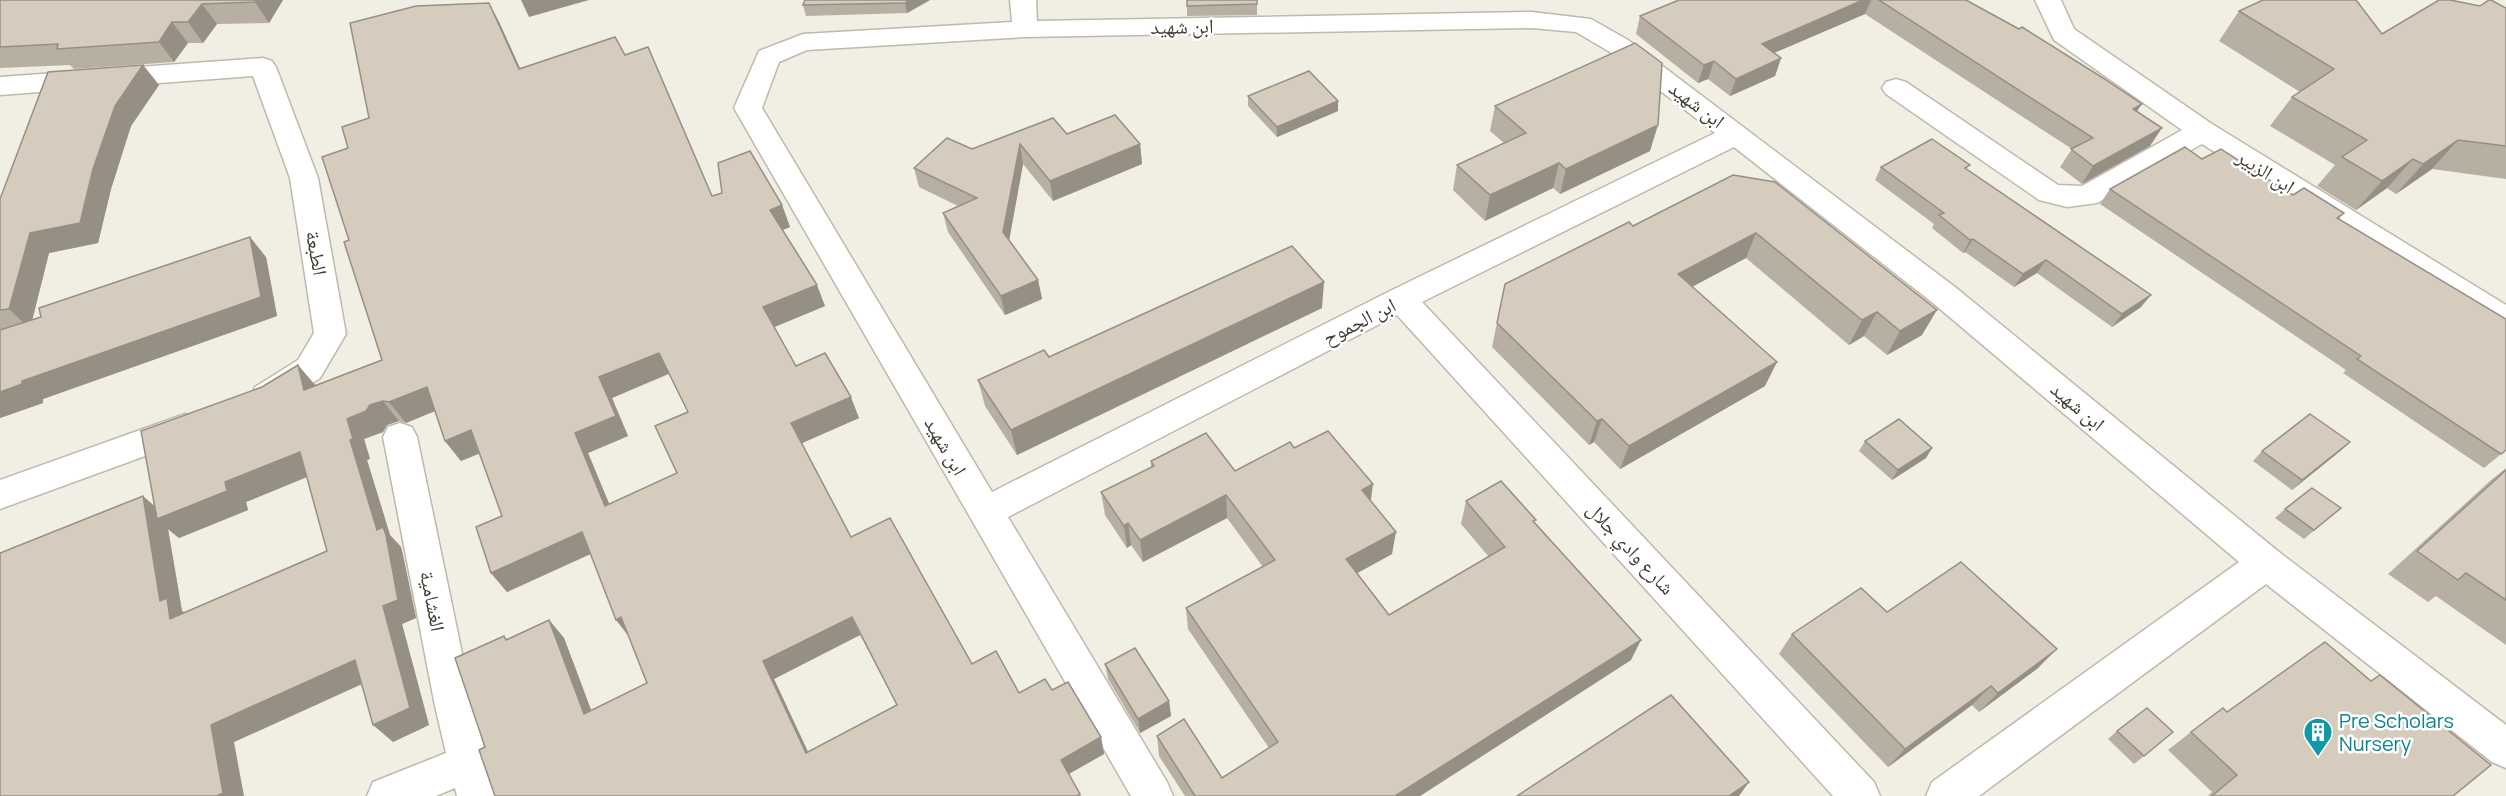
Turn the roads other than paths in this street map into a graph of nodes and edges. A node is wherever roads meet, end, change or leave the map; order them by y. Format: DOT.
graph roads {
  1 [pos="2048,0"];
  2 [pos="1024,14"];
  3 [pos="0,86"];
  4 [pos="1896,88"];
  5 [pos="2202,131"];
  6 [pos="1736,134"];
  7 [pos="1401,299"];
  8 [pos="2506,320"];
  9 [pos="245,404"];
  10 [pos="212,417"];
  11 [pos="400,437"];
  12 [pos="0,495"];
  13 [pos="985,512"];
  14 [pos="2266,562"];
  15 [pos="2506,749"];
  16 [pos="473,780"];
  17 [pos="387,796"];
  18 [pos="1153,796"];
  19 [pos="1860,796"];
  20 [pos="1946,796"];
  1 -- 5 [label="street, ابن الزبير"];
  2 -- 6 [label="street, ابن شهيد"];
  2 -- 13 [label="street, ابن شهيد"];
  3 -- 9 [label="street, الطبعة"];
  4 -- 5 [label="street"];
  5 -- 8 [label="street, ابن الزبير"];
  6 -- 7 [label="street, ابن الجموح"];
  6 -- 14 [label="street, ابن شهيد"];
  7 -- 13 [label="street, ابن الجموح"];
  7 -- 19 [label="street, شارع وادي جلال"];
  10 -- 12 [label="street"];
  11 -- 16 [label="street, الغشامية"];
  13 -- 18 [label="street, ابن شهيد"];
  14 -- 15 [label="street, ابن شهيد"];
  14 -- 20 [label="street"];
  16 -- 17 [label="street, الغشامية"];
}
